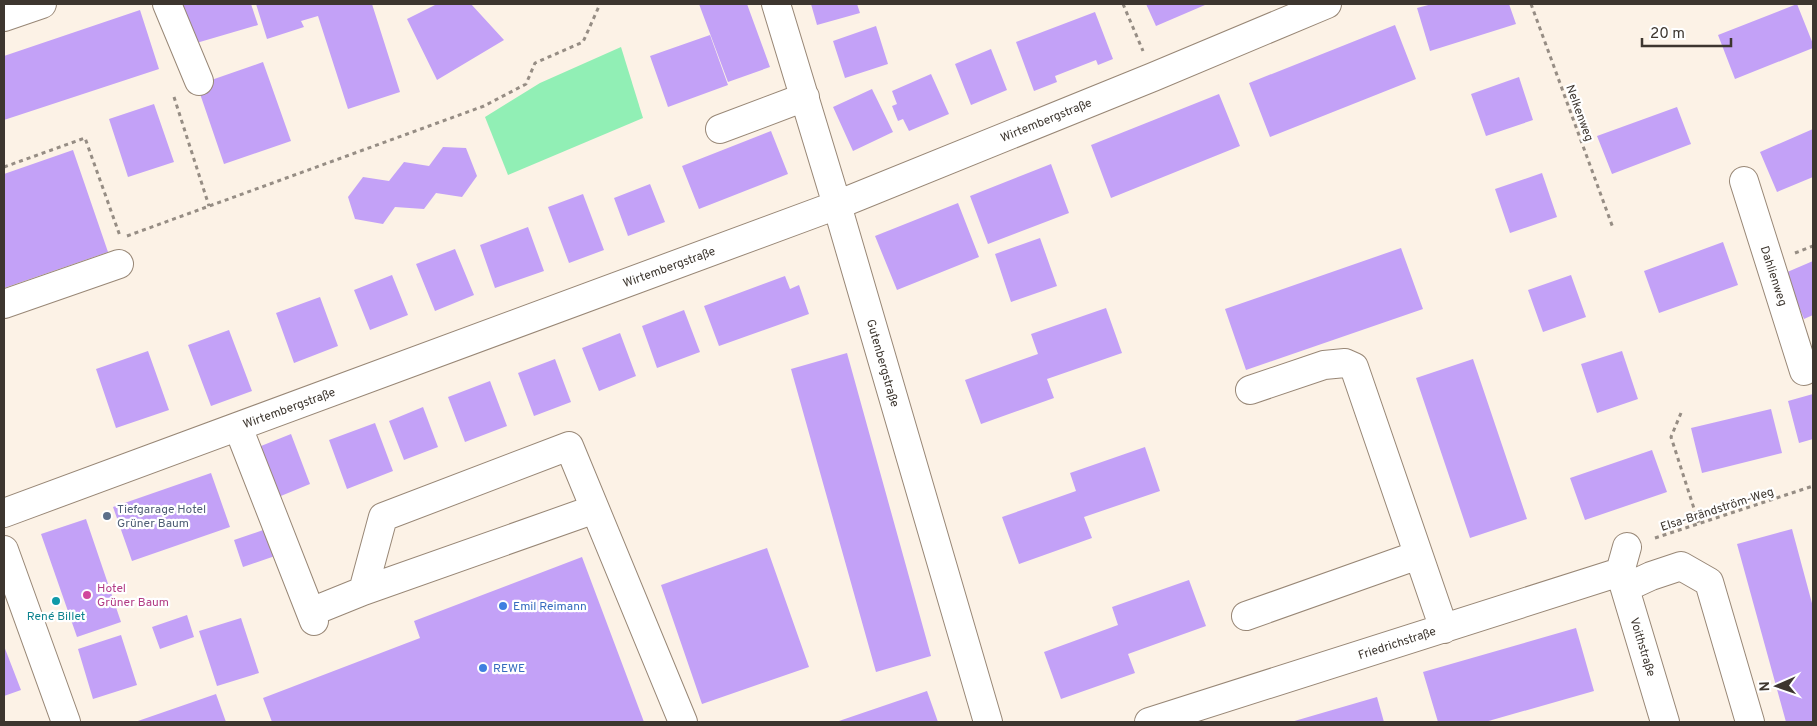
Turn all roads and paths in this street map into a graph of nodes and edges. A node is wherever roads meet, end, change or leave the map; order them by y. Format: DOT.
graph roads {
  1 [pos="42,4"];
  2 [pos="167,4"];
  3 [pos="600,4"];
  4 [pos="776,4"];
  5 [pos="1123,4"];
  6 [pos="1327,4"];
  7 [pos="1531,4"];
  8 [pos="4,17"];
  9 [pos="1153,77"];
  10 [pos="199,81"];
  11 [pos="174,96"];
  12 [pos="805,97"];
  13 [pos="720,129"];
  14 [pos="4,166"];
  15 [pos="1744,182"];
  16 [pos="838,205"];
  17 [pos="209,206"];
  18 [pos="1614,228"];
  19 [pos="119,264"];
  20 [pos="4,304"];
  21 [pos="1804,371"];
  22 [pos="1250,390"];
  23 [pos="1680,413"];
  24 [pos="238,427"];
  25 [pos="1813,486"];
  26 [pos="595,509"];
  27 [pos="4,513"];
  28 [pos="1699,524"];
  29 [pos="4,550"];
  30 [pos="1418,555"];
  31 [pos="1624,569"];
  32 [pos="363,591"];
  33 [pos="1246,616"];
  34 [pos="1444,629"];
  35 [pos="66,722"];
  36 [pos="683,722"];
  37 [pos="988,722"];
  38 [pos="1149,722"];
  39 [pos="1665,722"];
  40 [pos="1750,722"];
  1 -- 8 [label="street"];
  2 -- 10 [label="street"];
  3 -- 17 [label="path"];
  4 -- 12 [label="street, Gutenbergstraße"];
  5 -- 9 [label="path"];
  6 -- 9 [label="street, Wirtembergstraße"];
  7 -- 18 [label="path, Nelkenweg"];
  9 -- 16 [label="street, Wirtembergstraße"];
  11 -- 17 [label="path"];
  12 -- 13 [label="street"];
  12 -- 16 [label="street, Gutenbergstraße"];
  14 -- 17 [label="path"];
  15 -- 21 [label="street, Dahlienweg"];
  16 -- 24 [label="street, Wirtembergstraße"];
  16 -- 37 [label="street, Gutenbergstraße"];
  19 -- 20 [label="street"];
  22 -- 30 [label="street"];
  23 -- 28 [label="path"];
  24 -- 27 [label="street, Wirtembergstraße"];
  24 -- 32 [label="street"];
  25 -- 28 [label="path, Elsa-Brändström-Weg"];
  26 -- 32 [label="street"];
  26 -- 32 [label="street"];
  26 -- 36 [label="street"];
  28 -- 31 [label="path, Elsa-Brändström-Weg"];
  29 -- 35 [label="street"];
  30 -- 33 [label="street"];
  30 -- 34 [label="street"];
  31 -- 34 [label="street, Friedrichstraße"];
  31 -- 39 [label="street, Voithstraße"];
  31 -- 40 [label="street, Friedrichstraße"];
  34 -- 38 [label="street, Friedrichstraße"];
}
